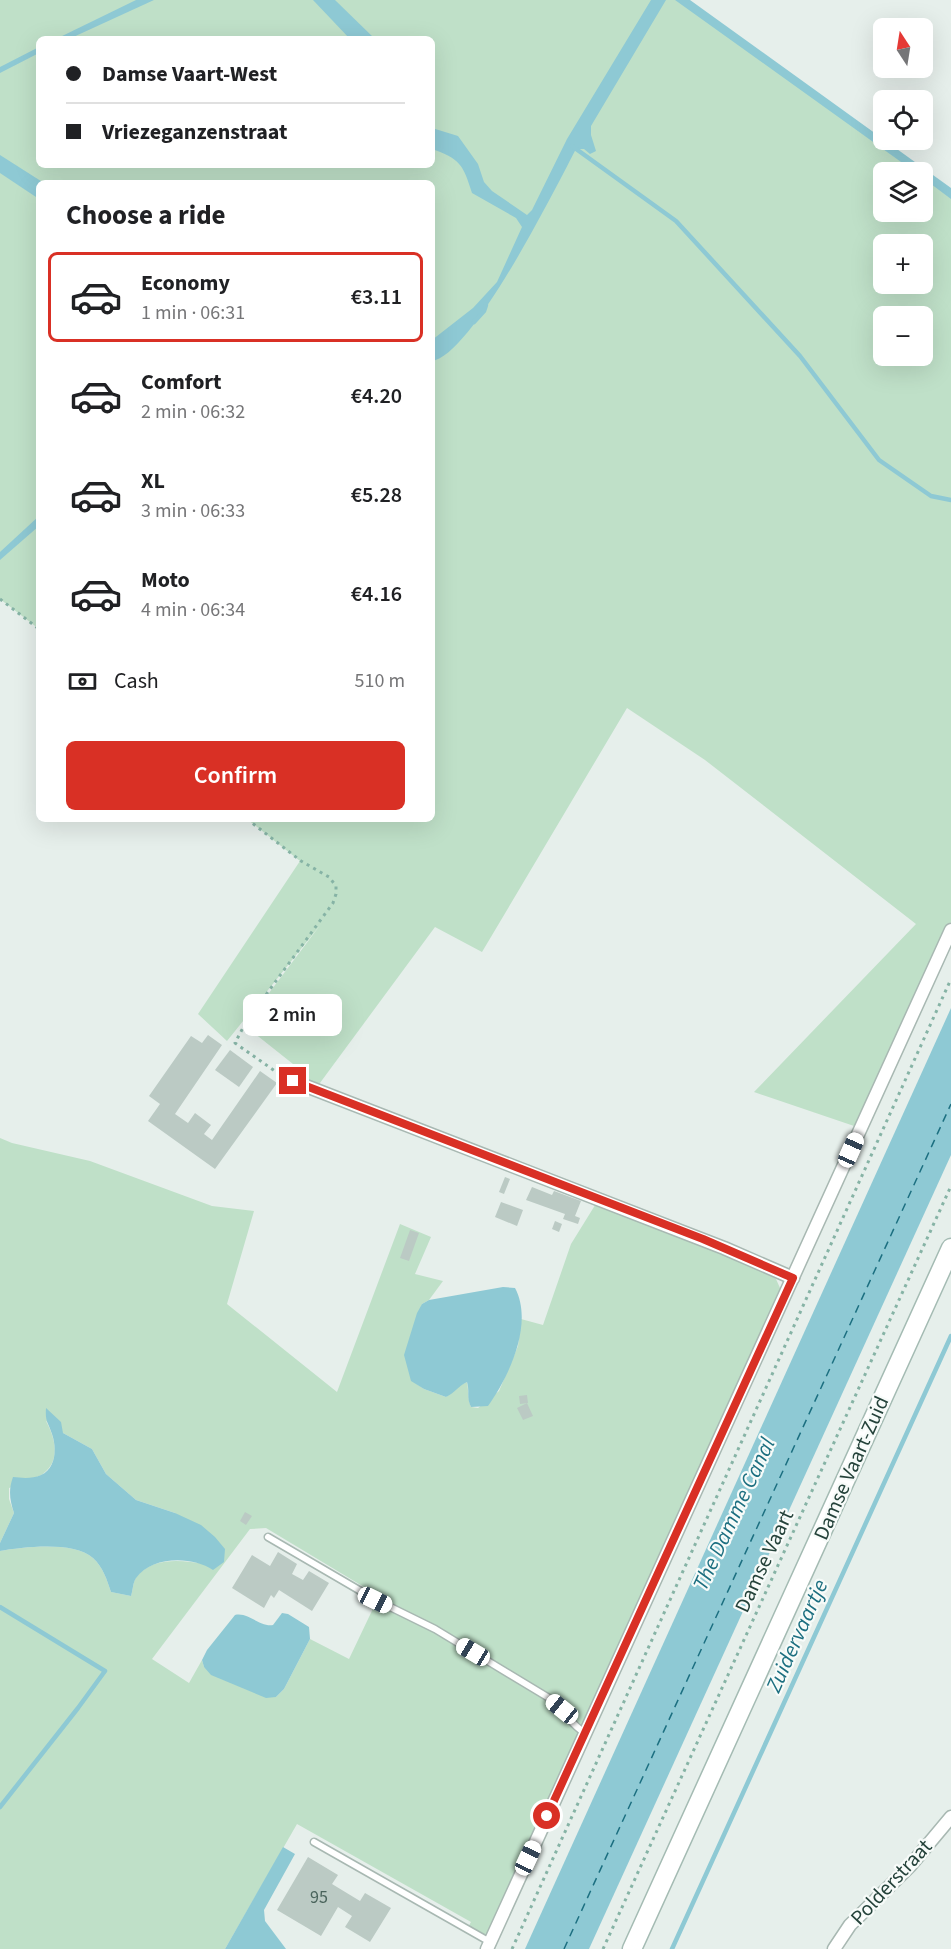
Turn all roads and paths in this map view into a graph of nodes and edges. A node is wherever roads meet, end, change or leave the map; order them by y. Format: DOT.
graph roads {
  1 [pos="0,599"];
  2 [pos="36,626"];
  3 [pos="251,822"];
  4 [pos="951,930"];
  5 [pos="951,979"];
  6 [pos="293,1081"];
  7 [pos="951,1186"];
  8 [pos="951,1248"];
  9 [pos="793,1278"];
  10 [pos="268,1537"];
  11 [pos="585,1733"];
  12 [pos="951,1817"];
  13 [pos="314,1842"];
  14 [pos="488,1945"];
  15 [pos="512,1949"];
  16 [pos="603,1949"];
  17 [pos="632,1949"];
  18 [pos="834,1949"];
  1 -- 2 [label="path"];
  3 -- 6 [label="path"];
  4 -- 9 [label="street"];
  5 -- 15 [label="path"];
  6 -- 9 [label="street"];
  7 -- 16 [label="path, Damse Vaart"];
  8 -- 17 [label="street, Damse Vaart-Zuid"];
  9 -- 11 [label="street"];
  10 -- 11 [label="lane"];
  11 -- 14 [label="street"];
  12 -- 18 [label="street, Polderstraat"];
  13 -- 14 [label="lane"];
}
